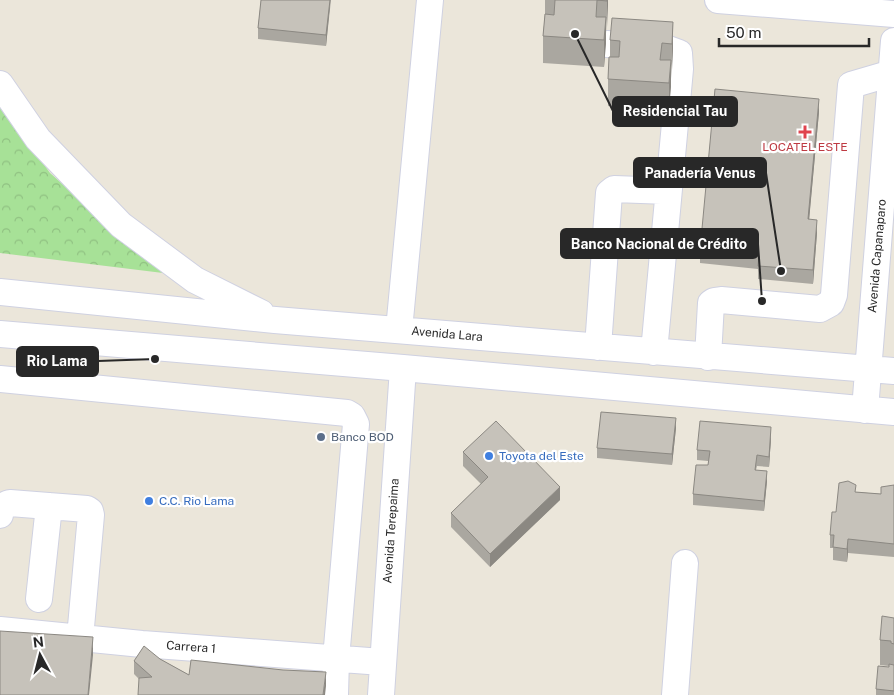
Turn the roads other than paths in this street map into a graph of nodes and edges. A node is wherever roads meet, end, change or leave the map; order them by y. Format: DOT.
graph roads {
  1 [pos="430,0"];
  2 [pos="718,0"];
  3 [pos="894,14"];
  4 [pos="894,41"];
  5 [pos="607,44"];
  6 [pos="892,73"];
  7 [pos="0,84"];
  8 [pos="668,191"];
  9 [pos="0,292"];
  10 [pos="275,320"];
  11 [pos="399,330"];
  12 [pos="0,334"];
  13 [pos="598,347"];
  14 [pos="654,352"];
  15 [pos="708,356"];
  16 [pos="402,368"];
  17 [pos="868,370"];
  18 [pos="894,371"];
  19 [pos="0,379"];
  20 [pos="865,410"];
  21 [pos="894,412"];
  22 [pos="49,506"];
  23 [pos="0,514"];
  24 [pos="686,563"];
  25 [pos="39,599"];
  26 [pos="0,630"];
  27 [pos="80,638"];
  28 [pos="336,659"];
  29 [pos="382,662"];
  30 [pos="335,695"];
  31 [pos="381,695"];
  32 [pos="675,695"];
  1 -- 11 [label="street"];
  2 -- 3 [label="street"];
  4 -- 6 [label="street, Avenida Capanaparo"];
  5 -- 8 [label="street"];
  6 -- 15 [label="street"];
  6 -- 17 [label="street, Avenida Capanaparo"];
  7 -- 10 [label="street"];
  8 -- 13 [label="street"];
  8 -- 14 [label="street"];
  9 -- 10 [label="street, Avenida Lara"];
  10 -- 11 [label="street, Avenida Lara"];
  11 -- 13 [label="street, Avenida Lara"];
  12 -- 16 [label="street"];
  13 -- 14 [label="street, Avenida Lara"];
  14 -- 15 [label="street, Avenida Lara"];
  15 -- 17 [label="street, Avenida Lara"];
  16 -- 20 [label="street"];
  16 -- 29 [label="street, Avenida Terepaima"];
  17 -- 18 [label="street, Avenida Lara"];
  17 -- 20 [label="street, Avenida Capanaparo"];
  19 -- 28 [label="street"];
  20 -- 21 [label="street"];
  22 -- 23 [label="street"];
  22 -- 25 [label="street"];
  22 -- 27 [label="street"];
  24 -- 32 [label="street"];
  26 -- 27 [label="street, Carrera 1"];
  27 -- 28 [label="street, Carrera 1"];
  28 -- 29 [label="street, Carrera 1"];
  28 -- 30 [label="street"];
  29 -- 31 [label="street, Avenida Terepaima"];
}
